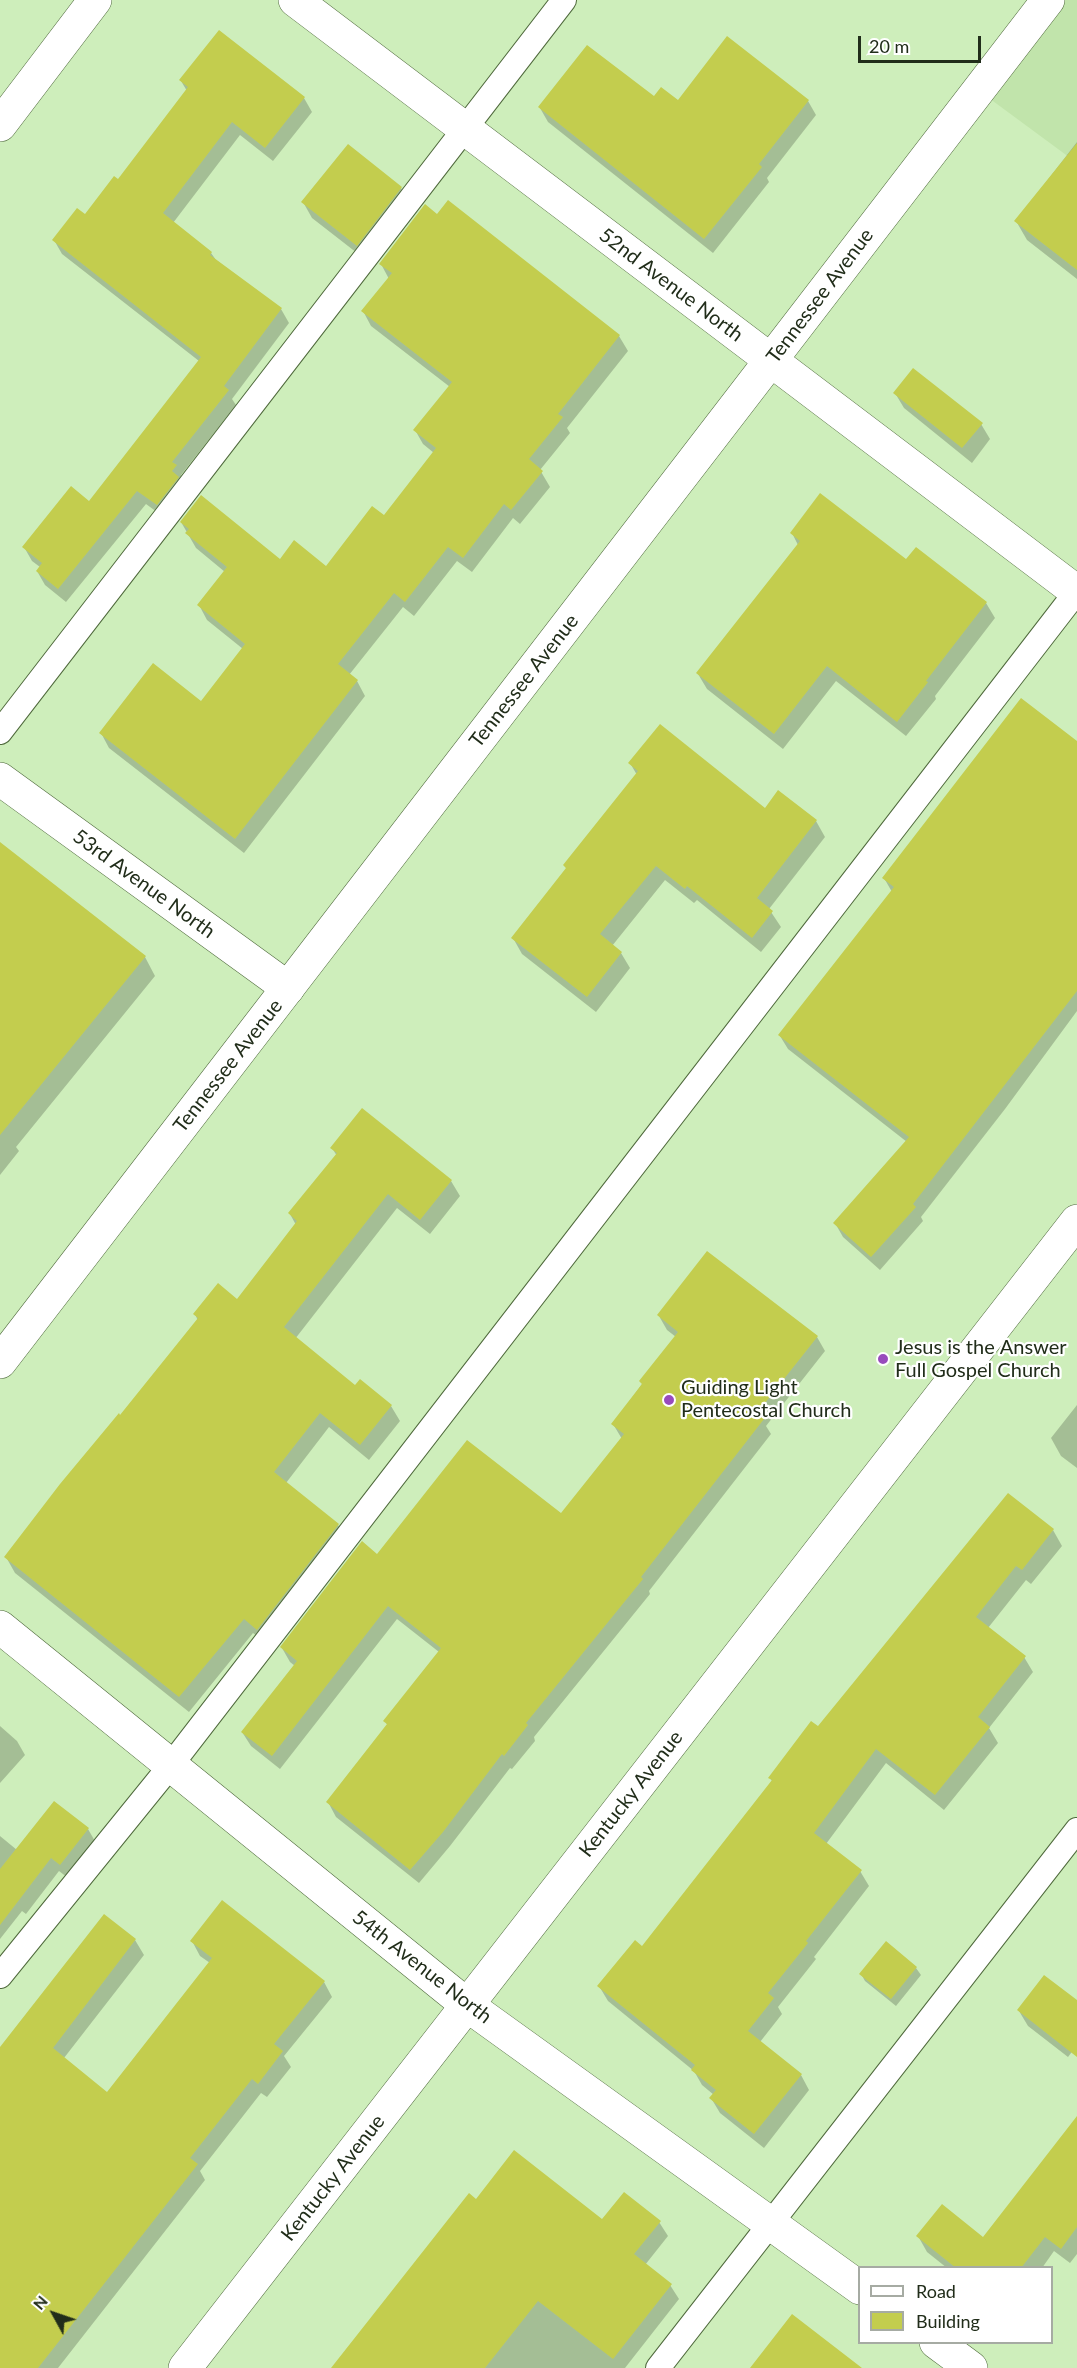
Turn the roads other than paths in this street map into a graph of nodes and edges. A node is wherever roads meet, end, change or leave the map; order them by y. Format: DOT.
graph roads {
  1 [pos="95,0"];
  2 [pos="295,0"];
  3 [pos="564,0"];
  4 [pos="1048,0"];
  5 [pos="0,125"];
  6 [pos="465,129"];
  7 [pos="770,361"];
  8 [pos="1077,592"];
  9 [pos="0,732"];
  10 [pos="0,779"];
  11 [pos="288,988"];
  12 [pos="1077,1221"];
  13 [pos="0,1362"];
  14 [pos="0,1627"];
  15 [pos="171,1765"];
  16 [pos="1077,1830"];
  17 [pos="0,1976"];
  18 [pos="468,2005"];
  19 [pos="770,2223"];
  20 [pos="858,2287"];
  21 [pos="937,2344"];
  22 [pos="185,2368"];
  23 [pos="658,2368"];
  24 [pos="971,2368"];
  1 -- 5 [label="street"];
  2 -- 6 [label="street, 52nd Avenue North"];
  3 -- 6 [label="lane"];
  4 -- 7 [label="street, Tennessee Avenue"];
  6 -- 7 [label="street, 52nd Avenue North"];
  6 -- 9 [label="lane"];
  7 -- 8 [label="street, 52nd Avenue North"];
  7 -- 11 [label="street, Tennessee Avenue"];
  8 -- 15 [label="lane"];
  10 -- 11 [label="street, 53rd Avenue North"];
  11 -- 13 [label="street, Tennessee Avenue"];
  12 -- 18 [label="street, Kentucky Avenue"];
  14 -- 15 [label="street, 54th Avenue North"];
  15 -- 17 [label="lane"];
  15 -- 18 [label="street, 54th Avenue North"];
  16 -- 19 [label="lane"];
  18 -- 19 [label="street, 54th Avenue North"];
  18 -- 22 [label="street, Kentucky Avenue"];
  19 -- 20 [label="street, 54th Avenue North"];
  19 -- 23 [label="lane"];
  21 -- 24 [label="street"];
}
